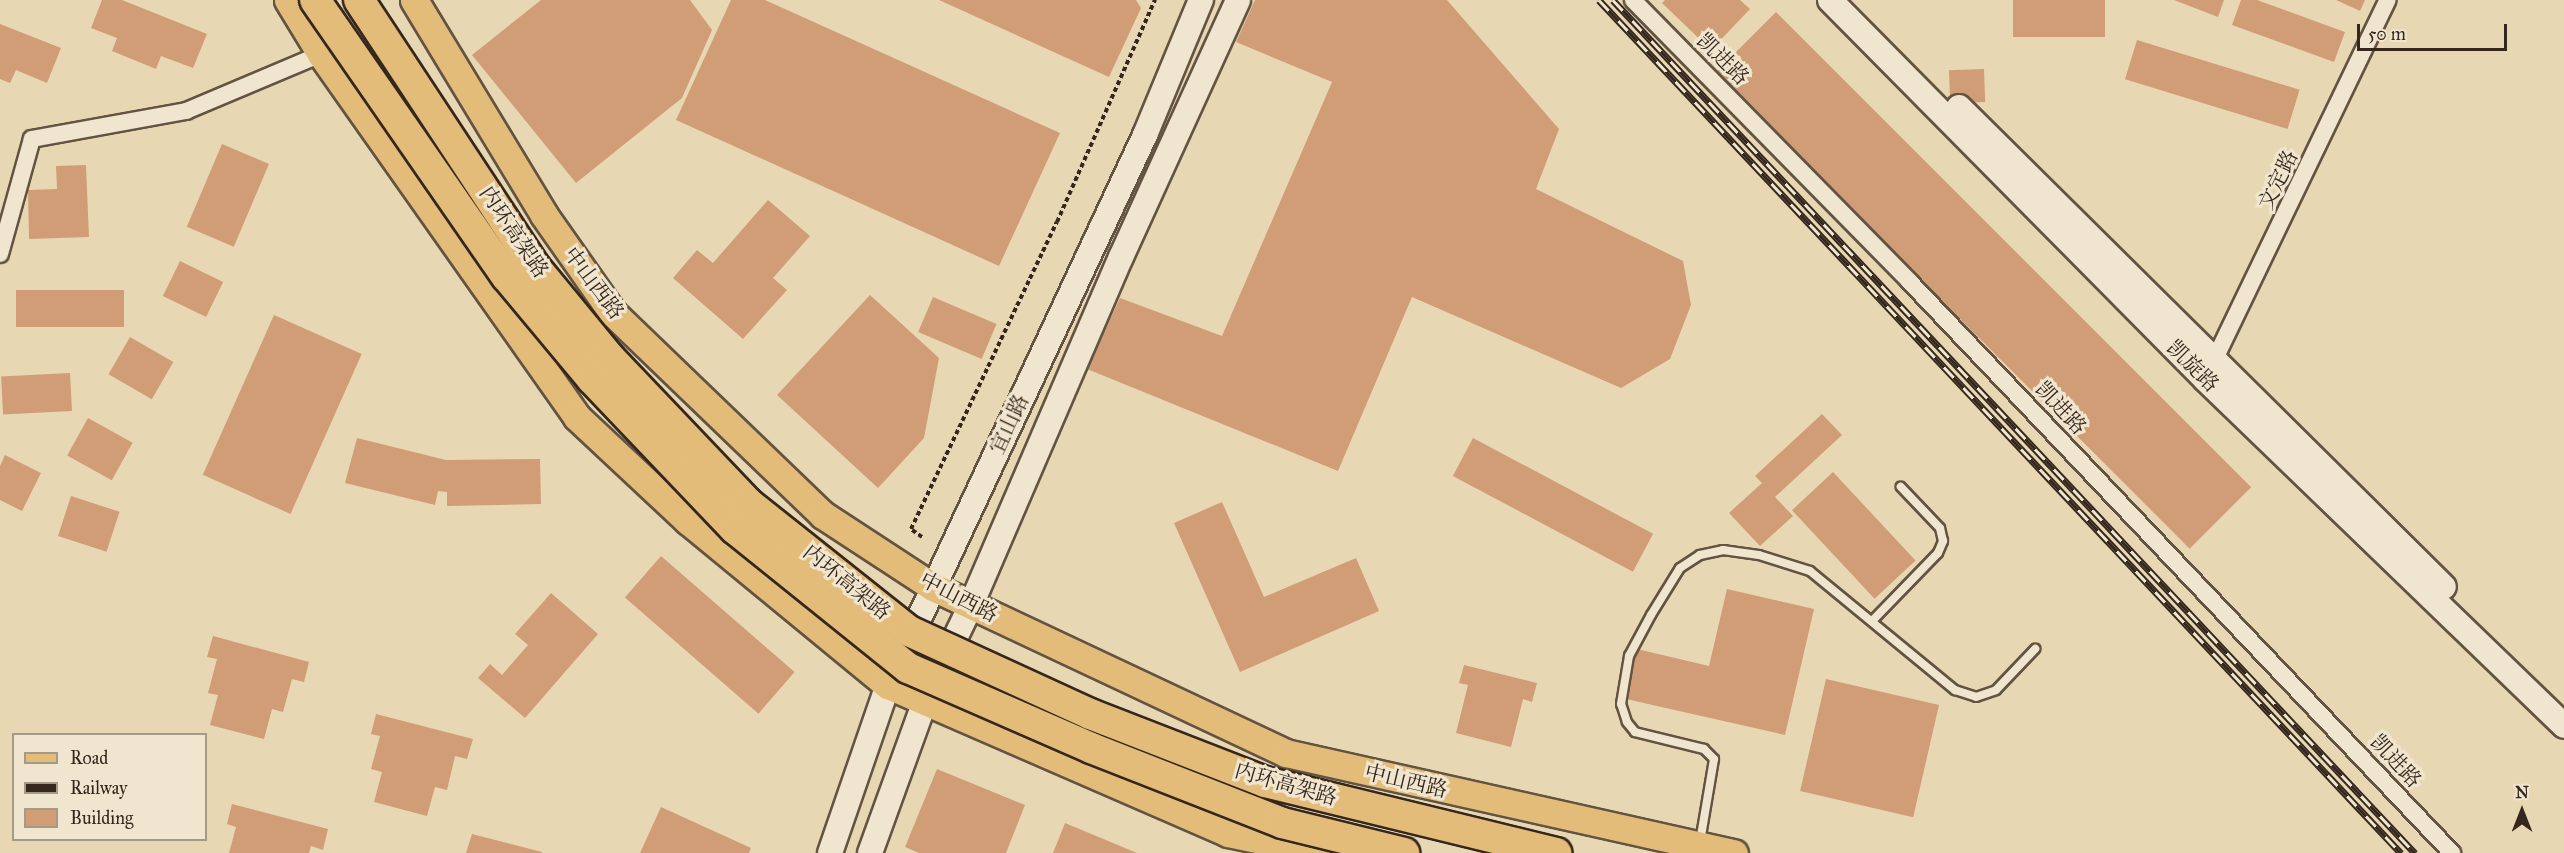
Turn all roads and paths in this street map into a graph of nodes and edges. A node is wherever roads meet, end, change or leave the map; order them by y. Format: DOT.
graph roads {
  1 [pos="288,0"];
  2 [pos="315,0"];
  3 [pos="360,0"];
  4 [pos="414,0"];
  5 [pos="1155,0"];
  6 [pos="1201,0"];
  7 [pos="1238,0"];
  8 [pos="1633,0"];
  9 [pos="1830,0"];
  10 [pos="1852,0"];
  11 [pos="2388,0"];
  12 [pos="321,54"];
  13 [pos="0,254"];
  14 [pos="2211,369"];
  15 [pos="1901,487"];
  16 [pos="922,537"];
  17 [pos="933,587"];
  18 [pos="971,605"];
  19 [pos="1873,620"];
  20 [pos="2035,649"];
  21 [pos="888,685"];
  22 [pos="925,701"];
  23 [pos="2564,708"];
  24 [pos="2564,726"];
  25 [pos="1699,845"];
  26 [pos="830,853"];
  27 [pos="870,853"];
  28 [pos="1323,853"];
  29 [pos="1404,853"];
  30 [pos="1556,853"];
  31 [pos="1734,853"];
  32 [pos="2452,853"];
  1 -- 12 [label="main road"];
  2 -- 29 [label="highway, 内环高架路, bridge"];
  3 -- 30 [label="highway, 内环高架路, bridge"];
  4 -- 17 [label="main road, 中山西路"];
  5 -- 16 [label="path"];
  6 -- 17 [label="street, 宜山路"];
  7 -- 18 [label="street, 宜山路"];
  8 -- 32 [label="street, 凯进路"];
  9 -- 14 [label="street, 凯旋路"];
  10 -- 14 [label="street, 凯旋路"];
  11 -- 14 [label="street, 文定路"];
  12 -- 13 [label="street"];
  12 -- 21 [label="main road"];
  14 -- 23 [label="street, 凯旋路"];
  14 -- 24 [label="street, 凯旋路"];
  15 -- 19 [label="lane"];
  17 -- 18 [label="main road, 中山西路"];
  17 -- 21 [label="street, 宜山路"];
  18 -- 22 [label="street, 宜山路"];
  18 -- 25 [label="main road, 中山西路"];
  19 -- 20 [label="lane"];
  19 -- 25 [label="lane"];
  21 -- 22 [label="main road"];
  21 -- 26 [label="street, 宜山路"];
  22 -- 27 [label="street, 宜山路"];
  22 -- 28 [label="main road"];
  25 -- 31 [label="main road, 中山西路"];
}
